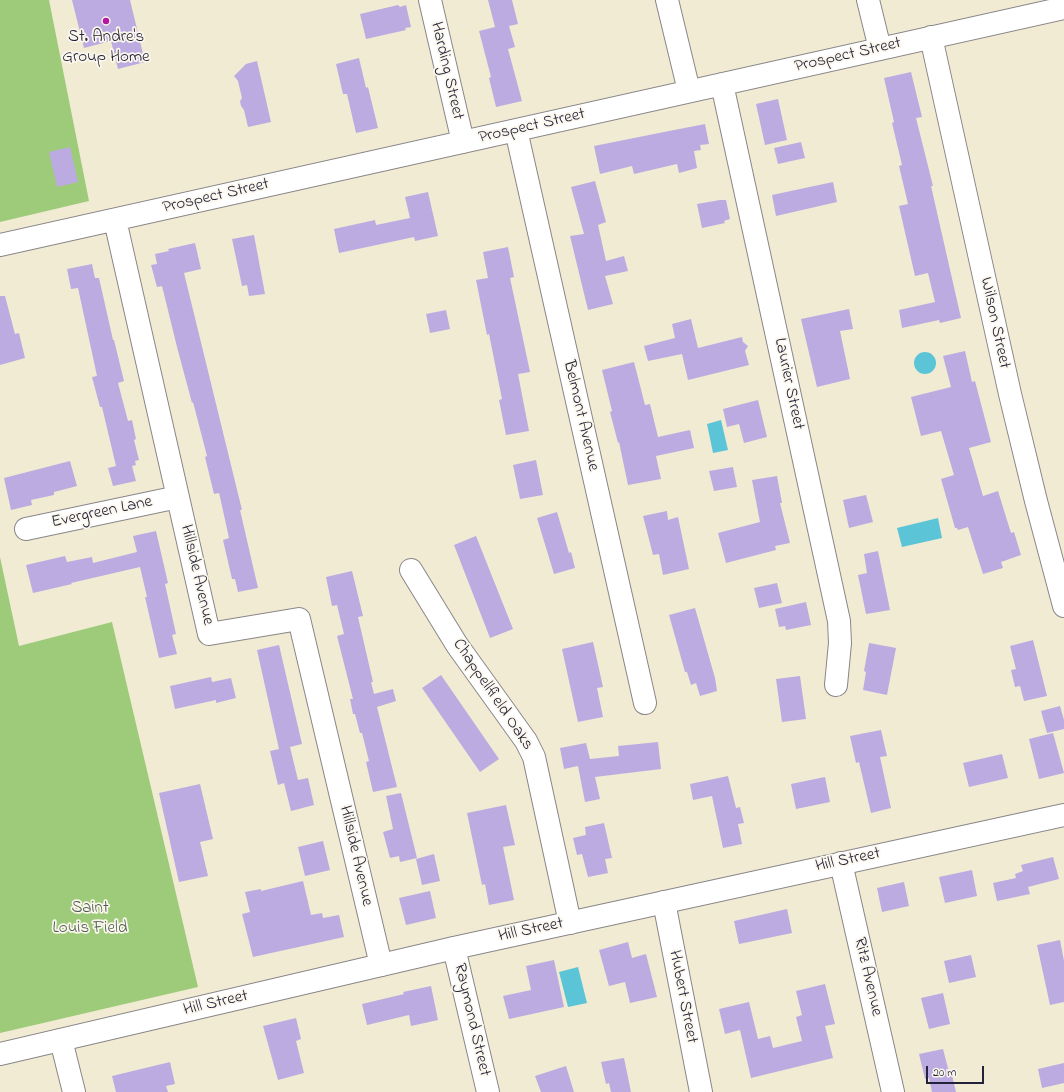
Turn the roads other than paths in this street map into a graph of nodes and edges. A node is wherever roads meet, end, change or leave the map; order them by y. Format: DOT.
graph roads {
  1 [pos="430,0"];
  2 [pos="667,0"];
  3 [pos="868,0"];
  4 [pos="1061,5"];
  5 [pos="931,38"];
  6 [pos="880,49"];
  7 [pos="722,84"];
  8 [pos="689,92"];
  9 [pos="516,130"];
  10 [pos="463,142"];
  11 [pos="114,220"];
  12 [pos="0,245"];
  13 [pos="178,497"];
  14 [pos="26,529"];
  15 [pos="411,570"];
  16 [pos="1064,606"];
  17 [pos="836,685"];
  18 [pos="644,703"];
  19 [pos="1064,815"];
  20 [pos="841,863"];
  21 [pos="664,902"];
  22 [pos="570,923"];
  23 [pos="454,948"];
  24 [pos="381,965"];
  25 [pos="61,1040"];
  26 [pos="0,1054"];
  27 [pos="74,1092"];
  28 [pos="488,1092"];
  29 [pos="700,1092"];
  30 [pos="893,1092"];
  1 -- 10 [label="street, Harding Street"];
  2 -- 8 [label="street"];
  3 -- 6 [label="street"];
  4 -- 5 [label="street, Prospect Street"];
  5 -- 6 [label="street, Prospect Street"];
  5 -- 16 [label="street, Wilson Street"];
  6 -- 7 [label="street, Prospect Street"];
  7 -- 8 [label="street, Prospect Street"];
  7 -- 17 [label="street, Laurier Street"];
  8 -- 9 [label="street, Prospect Street"];
  9 -- 10 [label="street, Prospect Street"];
  9 -- 18 [label="street, Belmont Avenue"];
  10 -- 11 [label="street, Prospect Street"];
  11 -- 12 [label="street, Prospect Street"];
  11 -- 13 [label="street, Hillside Avenue"];
  13 -- 14 [label="street, Evergreen Lane"];
  13 -- 24 [label="street, Hillside Avenue"];
  15 -- 22 [label="street, Chappellfield Oaks"];
  19 -- 20 [label="street, Hill Street"];
  20 -- 21 [label="street, Hill Street"];
  20 -- 30 [label="street, Ritz Avenue"];
  21 -- 22 [label="street, Hill Street"];
  21 -- 29 [label="street, Hubert Street"];
  22 -- 23 [label="street, Hill Street"];
  23 -- 24 [label="street, Hill Street"];
  23 -- 28 [label="street, Raymond Street"];
  24 -- 25 [label="street, Hill Street"];
  25 -- 26 [label="street, Hill Street"];
  25 -- 27 [label="street"];
}
